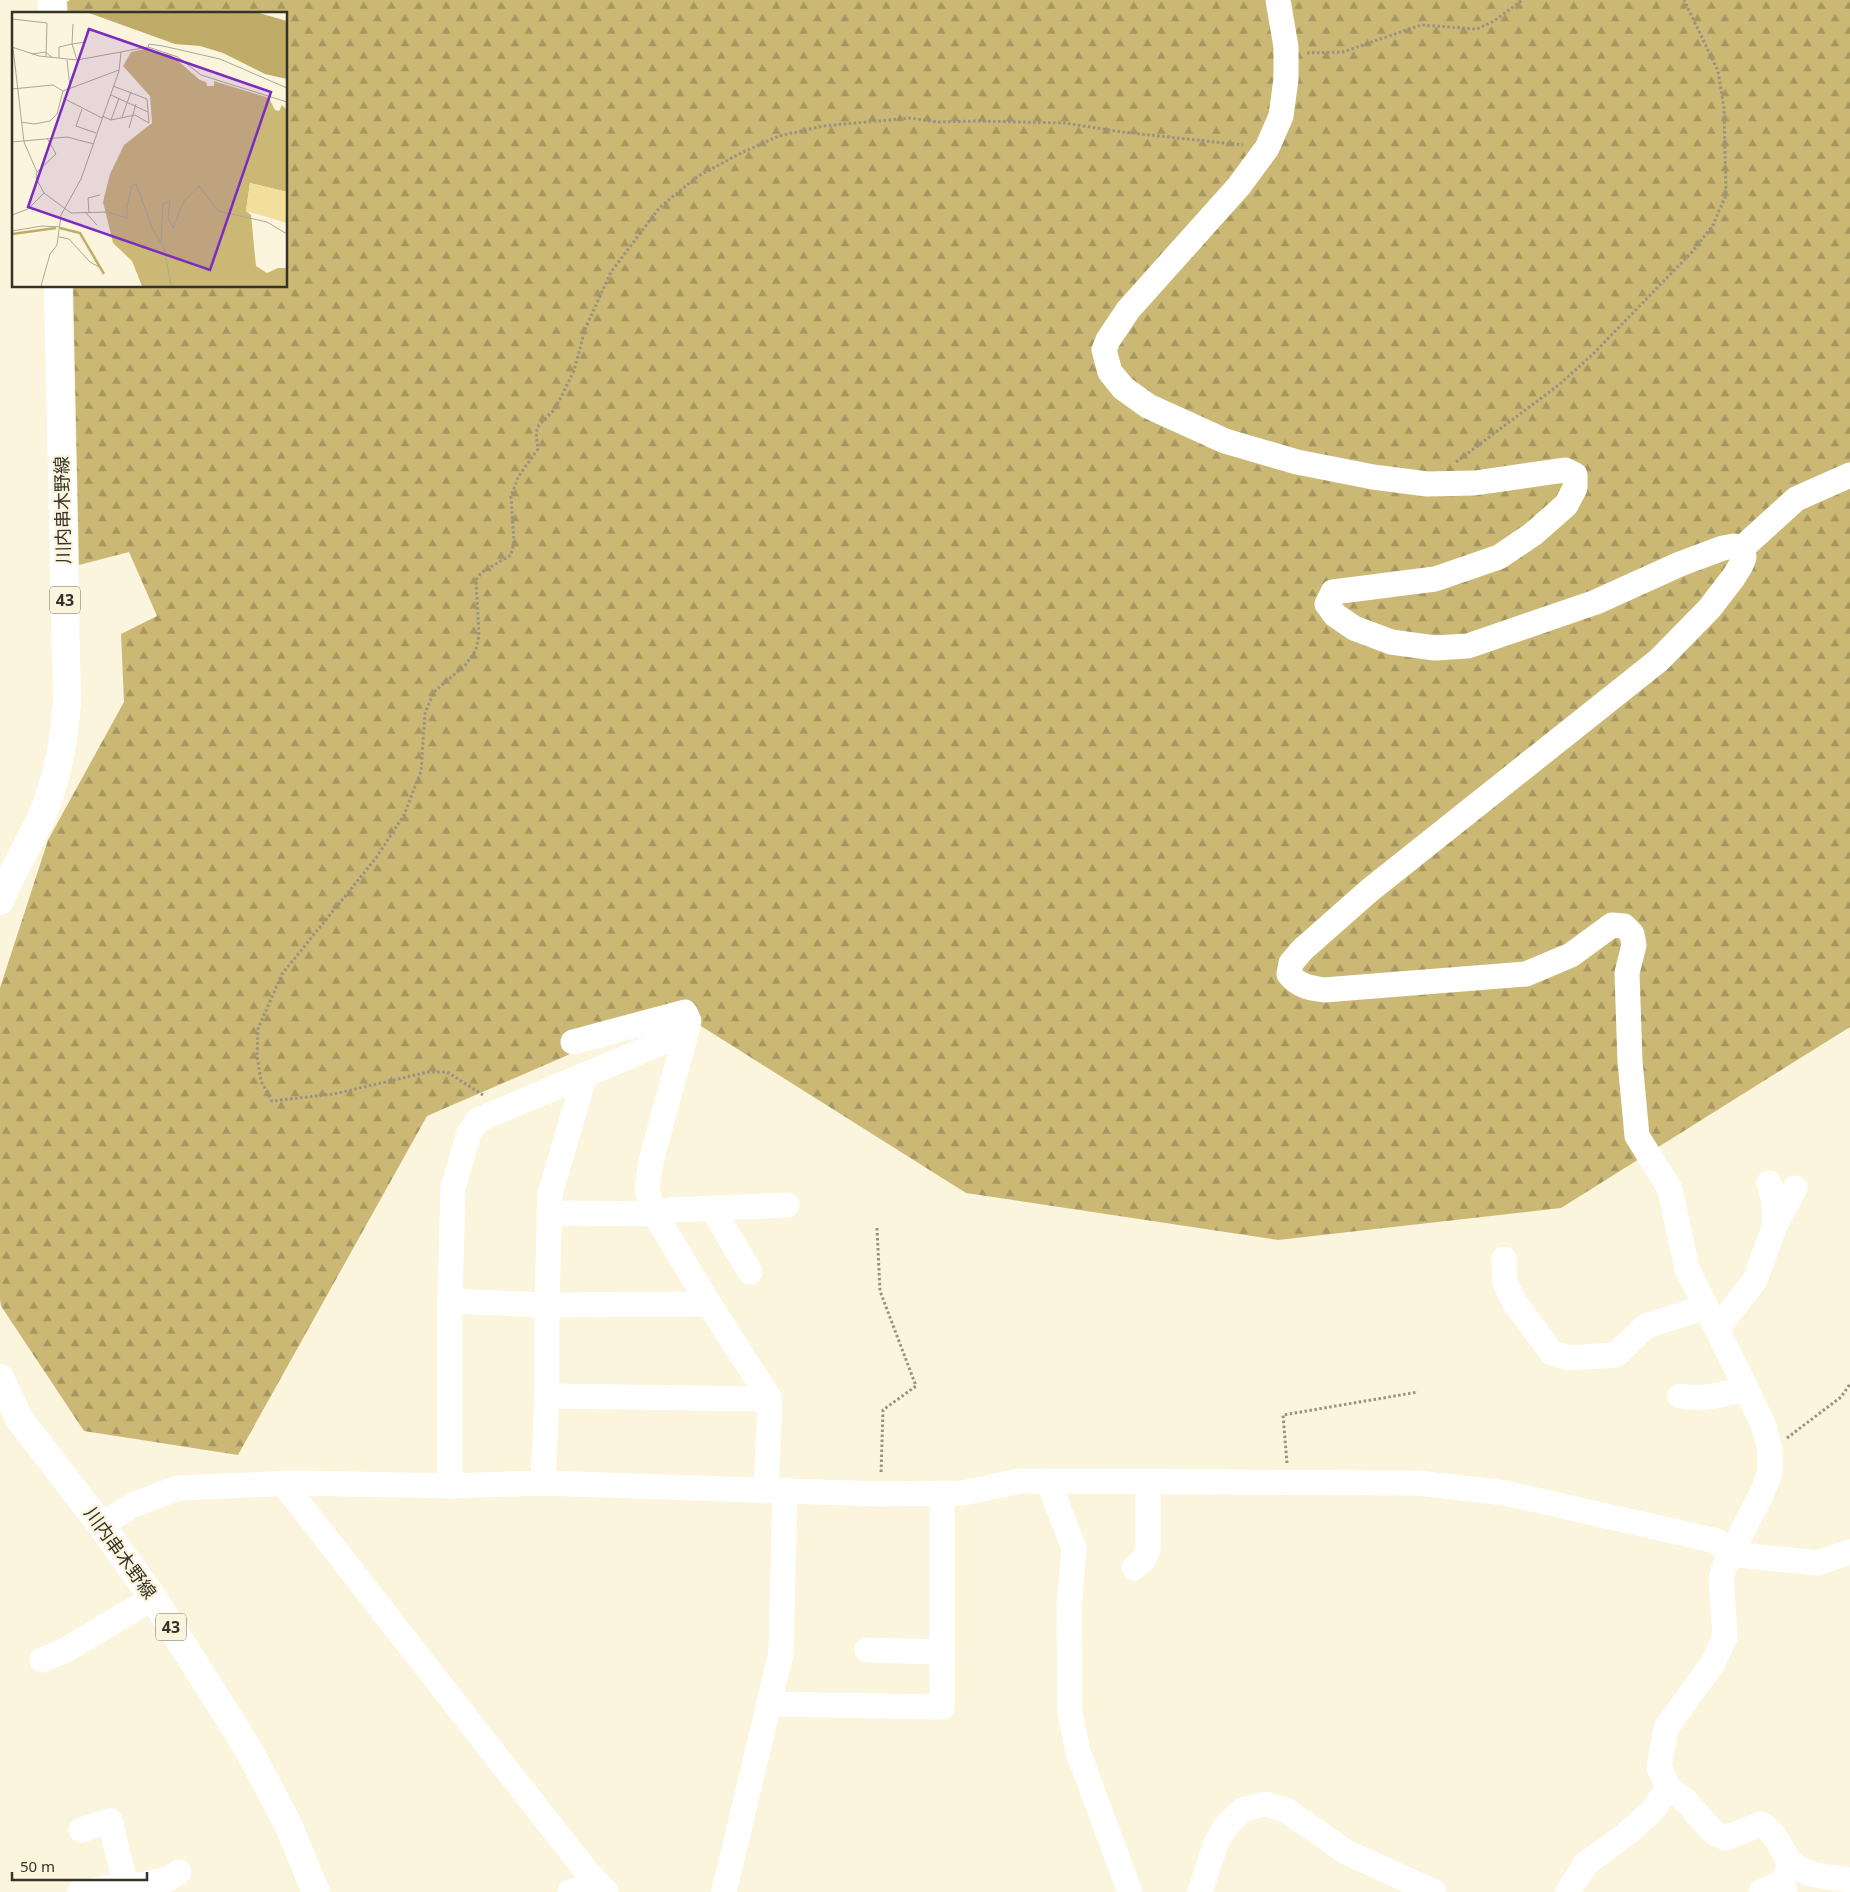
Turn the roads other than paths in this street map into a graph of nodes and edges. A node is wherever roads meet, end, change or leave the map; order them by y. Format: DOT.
graph roads {
  1 [pos="1278,0"];
  2 [pos="58,288"];
  3 [pos="1850,475"];
  4 [pos="1741,549"];
  5 [pos="0,901"];
  6 [pos="573,1042"];
  7 [pos="683,1044"];
  8 [pos="585,1076"];
  9 [pos="1769,1183"];
  10 [pos="1795,1188"];
  11 [pos="787,1205"];
  12 [pos="712,1208"];
  13 [pos="549,1213"];
  14 [pos="655,1214"];
  15 [pos="1775,1225"];
  16 [pos="1504,1259"];
  17 [pos="750,1272"];
  18 [pos="450,1301"];
  19 [pos="709,1304"];
  20 [pos="547,1305"];
  21 [pos="1712,1318"];
  22 [pos="0,1378"];
  23 [pos="1746,1388"];
  24 [pos="547,1396"];
  25 [pos="1680,1396"];
  26 [pos="770,1399"];
  27 [pos="1048,1481"];
  28 [pos="1148,1482"];
  29 [pos="283,1483"];
  30 [pos="543,1483"];
  31 [pos="450,1486"];
  32 [pos="776,1491"];
  33 [pos="942,1493"];
  34 [pos="101,1525"];
  35 [pos="1850,1552"];
  36 [pos="1731,1554"];
  37 [pos="1134,1568"];
  38 [pos="153,1598"];
  39 [pos="866,1650"];
  40 [pos="942,1652"];
  41 [pos="42,1660"];
  42 [pos="770,1704"];
  43 [pos="1668,1788"];
  44 [pos="80,1830"];
  45 [pos="179,1872"];
  46 [pos="1850,1880"];
  47 [pos="1780,1882"];
  48 [pos="136,1888"];
  49 [pos="602,1888"];
  50 [pos="80,1892"];
  51 [pos="316,1892"];
  52 [pos="570,1892"];
  53 [pos="724,1892"];
  54 [pos="1130,1892"];
  55 [pos="1200,1892"];
  56 [pos="1434,1892"];
  57 [pos="1568,1892"];
  1 -- 4 [label="street"];
  2 -- 5 [label="main road, 川内串木野線 / 43"];
  3 -- 4 [label="street"];
  4 -- 21 [label="street"];
  6 -- 7 [label="street"];
  7 -- 8 [label="street"];
  7 -- 14 [label="street"];
  8 -- 13 [label="street"];
  8 -- 18 [label="street"];
  9 -- 15 [label="street"];
  10 -- 15 [label="street"];
  11 -- 12 [label="street"];
  12 -- 14 [label="street"];
  12 -- 17 [label="street"];
  13 -- 14 [label="street"];
  13 -- 20 [label="street"];
  14 -- 19 [label="street"];
  15 -- 21 [label="street"];
  16 -- 21 [label="street"];
  18 -- 20 [label="street"];
  18 -- 31 [label="street"];
  19 -- 20 [label="street"];
  19 -- 26 [label="street"];
  20 -- 24 [label="street"];
  21 -- 23 [label="street"];
  22 -- 34 [label="main road, 川内串木野線 / 43"];
  23 -- 25 [label="street"];
  23 -- 36 [label="street"];
  24 -- 26 [label="street"];
  24 -- 30 [label="street"];
  26 -- 32 [label="street"];
  27 -- 28 [label="street"];
  27 -- 33 [label="street"];
  27 -- 54 [label="street"];
  28 -- 36 [label="street"];
  28 -- 37 [label="street"];
  29 -- 31 [label="street"];
  29 -- 34 [label="street"];
  29 -- 49 [label="street"];
  30 -- 31 [label="street"];
  30 -- 32 [label="street"];
  32 -- 33 [label="street"];
  32 -- 42 [label="street"];
  33 -- 40 [label="street"];
  34 -- 38 [label="main road, 川内串木野線 / 43"];
  35 -- 36 [label="street"];
  36 -- 43 [label="street"];
  38 -- 41 [label="street"];
  38 -- 51 [label="main road, 川内串木野線 / 43"];
  39 -- 40 [label="street"];
  40 -- 42 [label="street"];
  42 -- 53 [label="street"];
  43 -- 47 [label="street"];
  43 -- 57 [label="street"];
  44 -- 48 [label="street"];
  45 -- 48 [label="street"];
  46 -- 47 [label="street"];
  48 -- 50 [label="street"];
  49 -- 52 [label="street"];
  55 -- 56 [label="street"];
}
